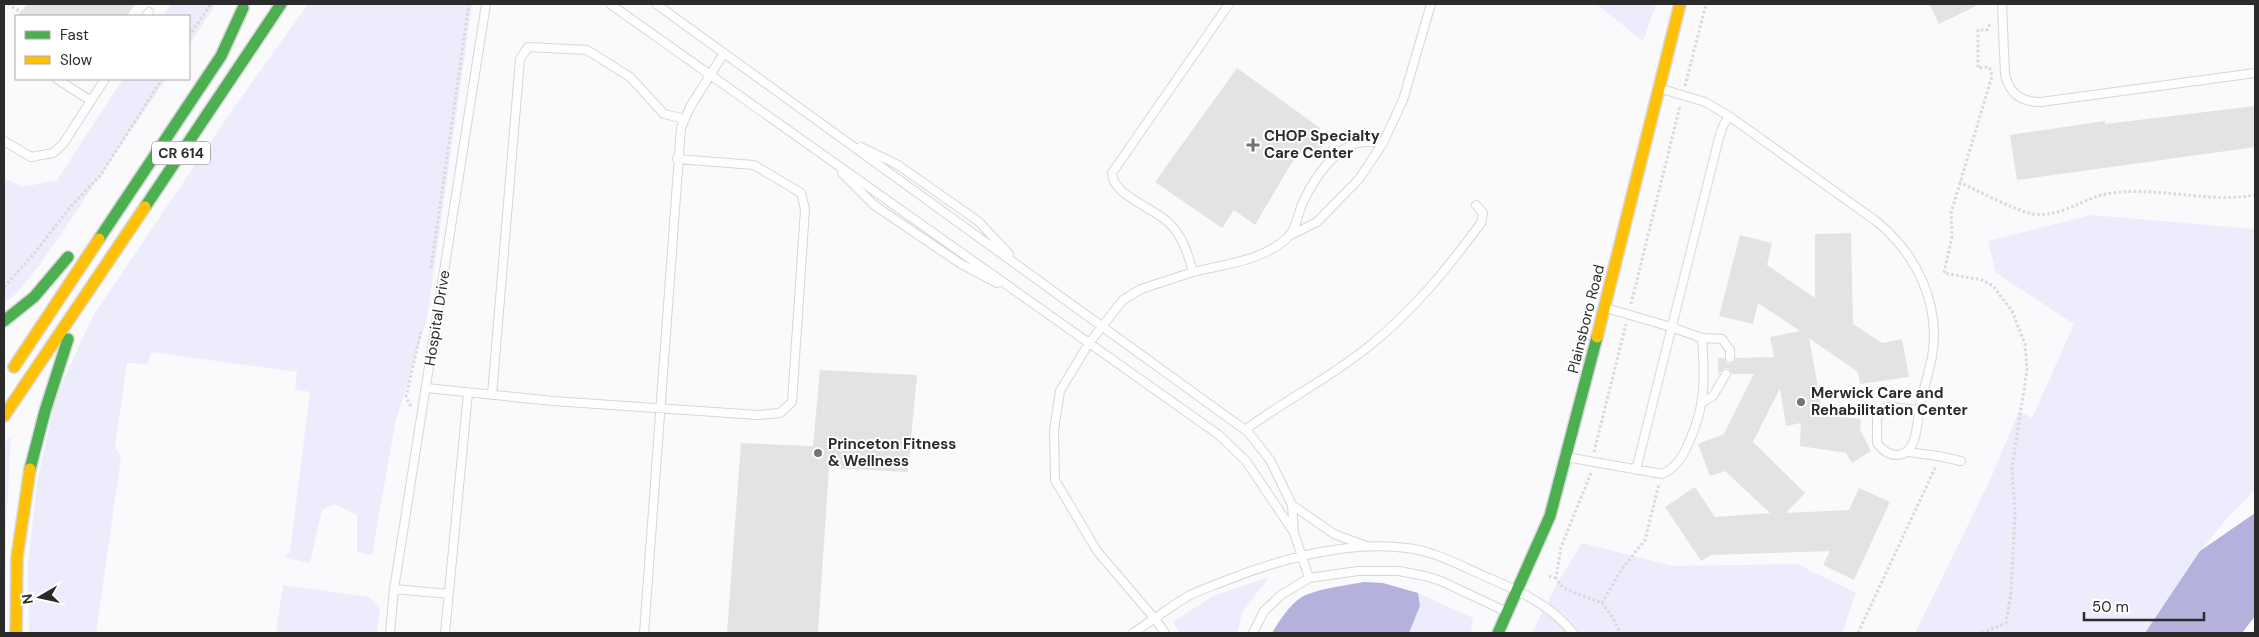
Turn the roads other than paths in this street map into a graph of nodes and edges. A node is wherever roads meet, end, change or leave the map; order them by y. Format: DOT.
graph roads {
  1 [pos="281,4"];
  2 [pos="486,4"];
  3 [pos="610,4"];
  4 [pos="656,4"];
  5 [pos="1228,4"];
  6 [pos="1430,4"];
  7 [pos="1680,4"];
  8 [pos="2002,4"];
  9 [pos="244,6"];
  10 [pos="213,44"];
  11 [pos="724,53"];
  12 [pos="2255,73"];
  13 [pos="709,75"];
  14 [pos="58,80"];
  15 [pos="104,80"];
  16 [pos="1660,88"];
  17 [pos="90,101"];
  18 [pos="1729,116"];
  19 [pos="685,119"];
  20 [pos="843,139"];
  21 [pos="4,141"];
  22 [pos="1383,143"];
  23 [pos="826,157"];
  24 [pos="678,159"];
  25 [pos="1476,204"];
  26 [pos="1291,235"];
  27 [pos="78,245"];
  28 [pos="1193,272"];
  29 [pos="1034,277"];
  30 [pos="1026,298"];
  31 [pos="80,303"];
  32 [pos="1605,307"];
  33 [pos="4,321"];
  34 [pos="1101,326"];
  35 [pos="1671,326"];
  36 [pos="1702,338"];
  37 [pos="1089,343"];
  38 [pos="1730,358"];
  39 [pos="9,374"];
  40 [pos="1726,374"];
  41 [pos="426,388"];
  42 [pos="468,393"];
  43 [pos="492,395"];
  44 [pos="1703,402"];
  45 [pos="660,409"];
  46 [pos="1919,410"];
  47 [pos="4,416"];
  48 [pos="1245,430"];
  49 [pos="1908,452"];
  50 [pos="1566,457"];
  51 [pos="1961,461"];
  52 [pos="1636,470"];
  53 [pos="1292,505"];
  54 [pos="1294,532"];
  55 [pos="1369,547"];
  56 [pos="1302,557"];
  57 [pos="1309,578"];
  58 [pos="394,589"];
  59 [pos="1518,590"];
  60 [pos="449,594"];
  61 [pos="1507,612"];
  62 [pos="1155,619"];
  63 [pos="16,633"];
  64 [pos="390,633"];
  65 [pos="445,633"];
  66 [pos="644,633"];
  67 [pos="1134,633"];
  68 [pos="1165,633"];
  69 [pos="1253,633"];
  70 [pos="1498,633"];
  71 [pos="1573,633"];
  1 -- 31 [label="main road, CR 614"];
  2 -- 41 [label="lane, Hospital Drive"];
  3 -- 13 [label="lane"];
  4 -- 11 [label="lane"];
  5 -- 28 [label="lane"];
  6 -- 22 [label="lane"];
  7 -- 16 [label="main road, Plainsboro Road"];
  8 -- 12 [label="lane"];
  9 -- 10 [label="main road"];
  9 -- 39 [label="main road"];
  11 -- 13 [label="lane"];
  11 -- 20 [label="lane"];
  13 -- 19 [label="lane"];
  13 -- 23 [label="lane"];
  14 -- 17 [label="lane"];
  15 -- 17 [label="lane"];
  16 -- 18 [label="lane"];
  16 -- 32 [label="main road, Plainsboro Road"];
  17 -- 21 [label="lane"];
  18 -- 35 [label="lane"];
  18 -- 46 [label="lane"];
  19 -- 24 [label="lane"];
  19 -- 43 [label="lane"];
  20 -- 29 [label="lane"];
  20 -- 29 [label="lane"];
  22 -- 26 [label="lane"];
  22 -- 26 [label="lane"];
  23 -- 30 [label="lane"];
  23 -- 30 [label="lane"];
  24 -- 45 [label="lane"];
  24 -- 45 [label="lane"];
  25 -- 48 [label="lane"];
  26 -- 28 [label="lane"];
  27 -- 33 [label="main road"];
  28 -- 34 [label="lane"];
  29 -- 34 [label="lane"];
  30 -- 37 [label="lane"];
  31 -- 47 [label="main road"];
  31 -- 63 [label="main road"];
  32 -- 35 [label="lane"];
  32 -- 50 [label="main road, Plainsboro Road"];
  34 -- 37 [label="lane"];
  34 -- 48 [label="lane"];
  35 -- 36 [label="lane"];
  35 -- 52 [label="lane"];
  36 -- 38 [label="lane"];
  36 -- 44 [label="lane"];
  37 -- 54 [label="lane"];
  37 -- 62 [label="lane"];
  40 -- 44 [label="lane"];
  41 -- 42 [label="lane"];
  41 -- 58 [label="lane, Hospital Drive"];
  42 -- 43 [label="lane"];
  42 -- 60 [label="lane"];
  43 -- 45 [label="lane"];
  44 -- 52 [label="lane"];
  45 -- 66 [label="lane"];
  46 -- 49 [label="lane"];
  46 -- 49 [label="lane"];
  48 -- 53 [label="lane"];
  49 -- 51 [label="lane"];
  50 -- 52 [label="lane"];
  50 -- 59 [label="main road, Plainsboro Road"];
  53 -- 54 [label="lane"];
  53 -- 55 [label="lane"];
  54 -- 56 [label="lane"];
  55 -- 56 [label="lane"];
  55 -- 59 [label="lane"];
  56 -- 57 [label="lane"];
  56 -- 62 [label="lane"];
  57 -- 61 [label="lane"];
  57 -- 69 [label="lane"];
  58 -- 60 [label="lane"];
  58 -- 64 [label="lane, Hospital Drive"];
  59 -- 61 [label="main road, Plainsboro Road"];
  59 -- 71 [label="lane"];
  60 -- 65 [label="lane"];
  61 -- 70 [label="main road, Plainsboro Road"];
  62 -- 67 [label="lane"];
  62 -- 68 [label="lane"];
}
